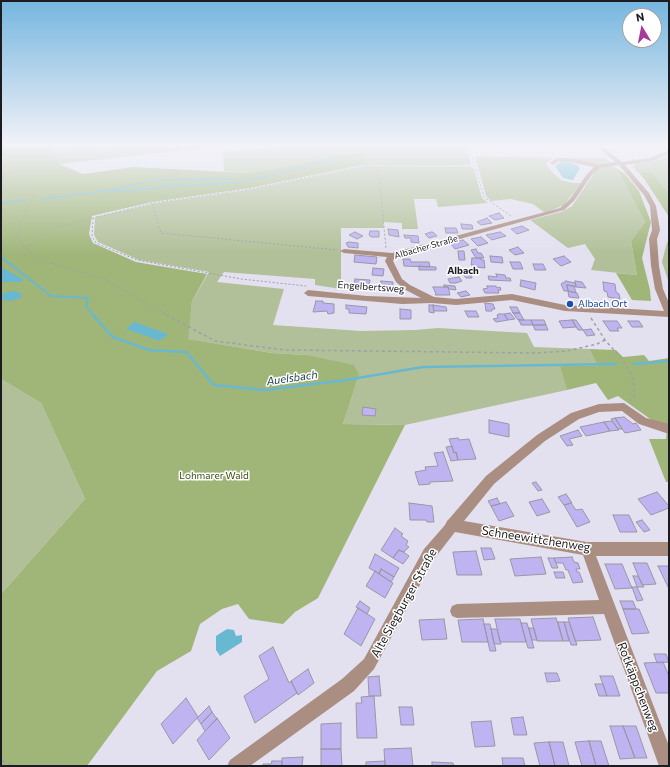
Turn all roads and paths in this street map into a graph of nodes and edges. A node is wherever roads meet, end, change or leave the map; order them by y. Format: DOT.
graph roads {
  1 [pos="29,182"];
  2 [pos="283,182"];
  3 [pos="379,182"];
  4 [pos="480,182"];
  5 [pos="584,182"];
  6 [pos="636,182"];
  7 [pos="32,184"];
  8 [pos="1,192"];
  9 [pos="152,203"];
  10 [pos="93,217"];
  11 [pos="518,221"];
  12 [pos="23,248"];
  13 [pos="344,251"];
  14 [pos="389,254"];
  15 [pos="310,290"];
  16 [pos="423,296"];
  17 [pos="432,300"];
  18 [pos="586,310"];
  19 [pos="669,314"];
  20 [pos="605,340"];
  21 [pos="624,407"];
  22 [pos="669,429"];
  23 [pos="451,526"];
  24 [pos="587,549"];
  25 [pos="669,549"];
  26 [pos="608,607"];
  27 [pos="457,611"];
  28 [pos="1,760"];
  29 [pos="13,766"];
  30 [pos="236,766"];
  31 [pos="668,766"];
  1 -- 7 [label="path"];
  2 -- 9 [label="path"];
  3 -- 14 [label="path"];
  4 -- 11 [label="path"];
  5 -- 11 [label="street, Albacher Straße"];
  6 -- 19 [label="street"];
  7 -- 8 [label="path"];
  7 -- 12 [label="path"];
  9 -- 10 [label="path"];
  9 -- 13 [label="path"];
  10 -- 12 [label="path"];
  10 -- 15 [label="path"];
  11 -- 14 [label="street, Albacher Straße"];
  12 -- 20 [label="path"];
  13 -- 14 [label="street"];
  14 -- 16 [label="street, Albacher Straße"];
  15 -- 16 [label="street, Engelbertsweg"];
  15 -- 17 [label="street, Engelbertsweg"];
  16 -- 17 [label="street, Albacher Straße"];
  17 -- 18 [label="street, Albacher Straße"];
  18 -- 19 [label="street, Albacher Straße"];
  18 -- 20 [label="path"];
  20 -- 21 [label="path"];
  21 -- 22 [label="street"];
  21 -- 23 [label="street, Alte Siegburger Straße"];
  23 -- 24 [label="street, Schneewittchenweg"];
  23 -- 30 [label="street, Alte Siegburger Straße"];
  24 -- 25 [label="street, Schneewittchenweg"];
  24 -- 26 [label="street, Rotkäppchenweg"];
  26 -- 27 [label="street"];
  26 -- 31 [label="street, Rotkäppchenweg"];
  28 -- 29 [label="path"];
}
